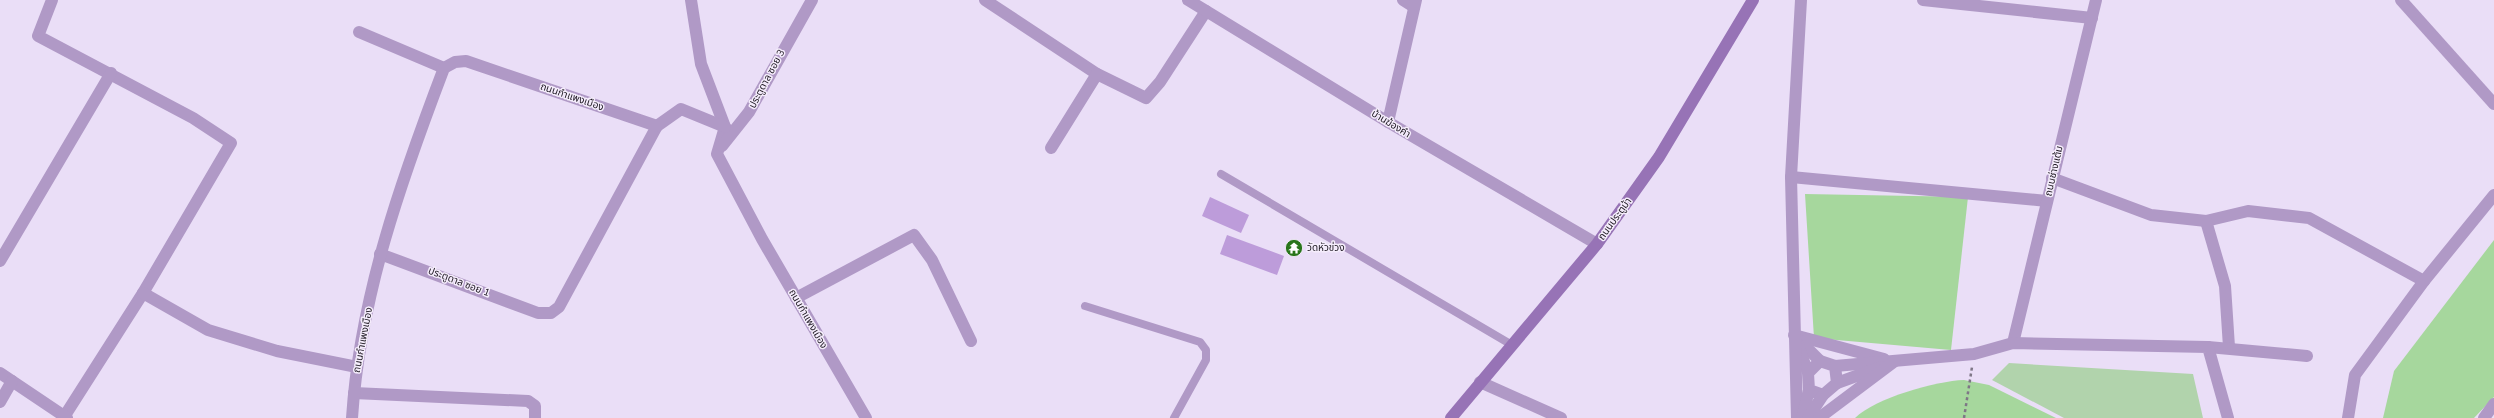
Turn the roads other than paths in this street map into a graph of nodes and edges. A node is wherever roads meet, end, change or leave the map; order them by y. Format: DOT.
graph roads {
  1 [pos="52,0"];
  2 [pos="691,0"];
  3 [pos="812,0"];
  4 [pos="984,0"];
  5 [pos="1188,0"];
  6 [pos="1403,0"];
  7 [pos="1753,0"];
  8 [pos="1801,0"];
  9 [pos="1923,0"];
  10 [pos="2096,0"];
  11 [pos="2402,0"];
  12 [pos="1957,2"];
  13 [pos="1415,4"];
  14 [pos="1206,11"];
  15 [pos="2092,18"];
  16 [pos="359,32"];
  17 [pos="444,68"];
  18 [pos="111,73"];
  19 [pos="1097,74"];
  20 [pos="2494,104"];
  21 [pos="1388,122"];
  22 [pos="657,126"];
  23 [pos="725,128"];
  24 [pos="1051,148"];
  25 [pos="717,154"];
  26 [pos="1221,174"];
  27 [pos="1791,177"];
  28 [pos="2052,178"];
  29 [pos="2494,194"];
  30 [pos="2047,201"];
  31 [pos="2206,221"];
  32 [pos="1597,244"];
  33 [pos="380,254"];
  34 [pos="0,260"];
  35 [pos="2424,281"];
  36 [pos="143,292"];
  37 [pos="796,298"];
  38 [pos="1085,306"];
  39 [pos="1794,335"];
  40 [pos="972,342"];
  41 [pos="2013,343"];
  42 [pos="1512,345"];
  43 [pos="2208,347"];
  44 [pos="2229,347"];
  45 [pos="2307,356"];
  46 [pos="1820,361"];
  47 [pos="1895,362"];
  48 [pos="1835,366"];
  49 [pos="357,367"];
  50 [pos="0,373"];
  51 [pos="1808,373"];
  52 [pos="12,381"];
  53 [pos="1480,382"];
  54 [pos="1837,383"];
  55 [pos="1809,390"];
  56 [pos="354,393"];
  57 [pos="1823,394"];
  58 [pos="0,402"];
  59 [pos="2494,404"];
  60 [pos="66,417"];
  61 [pos="352,418"];
  62 [pos="535,418"];
  63 [pos="866,418"];
  64 [pos="1174,418"];
  65 [pos="1451,418"];
  66 [pos="1561,418"];
  67 [pos="1797,418"];
  68 [pos="1802,418"];
  69 [pos="1808,418"];
  70 [pos="1819,418"];
  71 [pos="2228,418"];
  72 [pos="2348,418"];
  73 [pos="2484,418"];
  1 -- 18 [label="street"];
  2 -- 23 [label="street"];
  3 -- 25 [label="street, ประตูดาล ซอย 3"];
  4 -- 19 [label="street"];
  5 -- 14 [label="street, บ้านฆ้องคำ"];
  6 -- 13 [label="street"];
  7 -- 32 [label="main road, ถนนประตูม้า"];
  8 -- 27 [label="street"];
  9 -- 12 [label="street"];
  10 -- 15 [label="street, ถนนช่างแต้ม"];
  11 -- 20 [label="street"];
  12 -- 15 [label="street"];
  13 -- 21 [label="street"];
  14 -- 19 [label="street"];
  14 -- 21 [label="street, บ้านฆ้องคำ"];
  15 -- 28 [label="street, ถนนช่างแต้ม"];
  16 -- 17 [label="street"];
  17 -- 22 [label="street, ถนนกำแพงเมือง"];
  17 -- 33 [label="street, ถนนกำแพงเมือง"];
  18 -- 34 [label="street"];
  18 -- 36 [label="street"];
  19 -- 24 [label="street"];
  21 -- 32 [label="street, บ้านฆ้องคำ"];
  22 -- 23 [label="street"];
  22 -- 33 [label="street, ประตูดาล ซอย 1"];
  23 -- 25 [label="street"];
  25 -- 37 [label="street, ถนนกำแพงเมือง"];
  26 -- 42 [label="lane"];
  27 -- 30 [label="street"];
  27 -- 39 [label="street"];
  28 -- 30 [label="street, ถนนช่างแต้ม"];
  28 -- 31 [label="street"];
  29 -- 35 [label="street"];
  30 -- 41 [label="street, ถนนช่างแต้ม"];
  31 -- 35 [label="street"];
  31 -- 44 [label="street"];
  32 -- 42 [label="main road, ถนนประตูม้า"];
  33 -- 49 [label="street, ถนนกำแพงเมือง"];
  35 -- 72 [label="street"];
  36 -- 49 [label="street"];
  36 -- 60 [label="street"];
  37 -- 40 [label="street"];
  37 -- 63 [label="street, ถนนกำแพงเมือง"];
  38 -- 64 [label="lane"];
  39 -- 46 [label="street"];
  39 -- 47 [label="street"];
  39 -- 51 [label="street"];
  39 -- 67 [label="street"];
  41 -- 43 [label="street"];
  41 -- 47 [label="street"];
  42 -- 53 [label="main road, ถนนประตูม้า"];
  43 -- 44 [label="street"];
  43 -- 71 [label="street"];
  44 -- 45 [label="street"];
  46 -- 48 [label="street"];
  46 -- 51 [label="street"];
  47 -- 48 [label="street"];
  47 -- 54 [label="street"];
  47 -- 70 [label="street"];
  48 -- 54 [label="street"];
  49 -- 56 [label="street, ถนนกำแพงเมือง"];
  50 -- 52 [label="street"];
  51 -- 55 [label="street"];
  52 -- 58 [label="street"];
  52 -- 60 [label="street"];
  53 -- 65 [label="main road, ถนนประตูม้า"];
  53 -- 66 [label="street"];
  54 -- 57 [label="street"];
  55 -- 57 [label="street"];
  55 -- 68 [label="street"];
  56 -- 61 [label="street, ถนนกำแพงเมือง"];
  56 -- 62 [label="street"];
  57 -- 69 [label="street"];
  59 -- 73 [label="street"];
}
